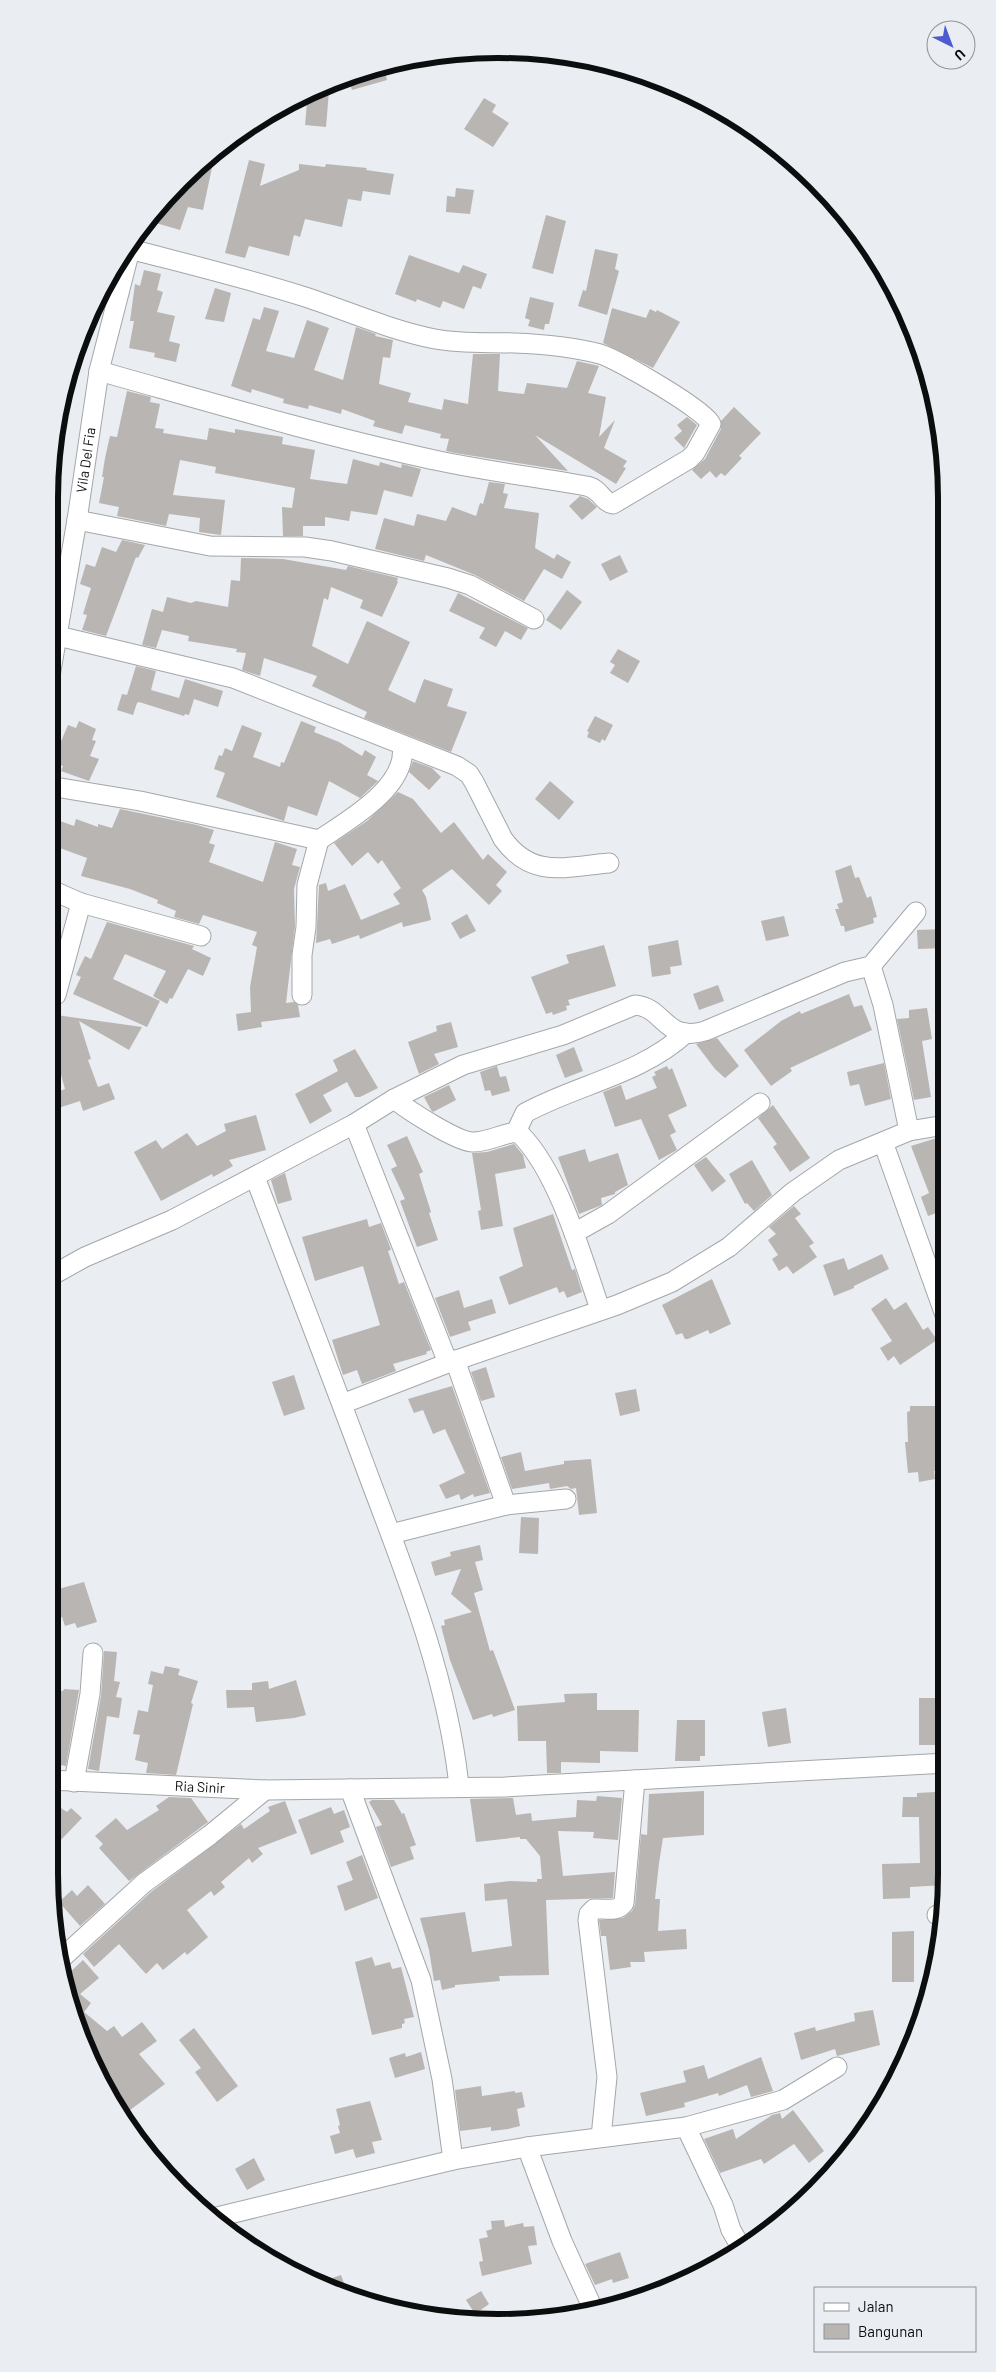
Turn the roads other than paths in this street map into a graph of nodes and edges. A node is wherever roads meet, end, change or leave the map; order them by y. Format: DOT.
graph roads {
  1 [pos="137,247"];
  2 [pos="126,263"];
  3 [pos="99,371"];
  4 [pos="77,520"];
  5 [pos="534,619"];
  6 [pos="58,636"];
  7 [pos="402,745"];
  8 [pos="58,787"];
  9 [pos="319,840"];
  10 [pos="609,863"];
  11 [pos="58,893"];
  12 [pos="81,903"];
  13 [pos="916,912"];
  14 [pos="200,936"];
  15 [pos="871,966"];
  16 [pos="58,988"];
  17 [pos="302,995"];
  18 [pos="686,1033"];
  19 [pos="394,1100"];
  20 [pos="760,1103"];
  21 [pos="354,1124"];
  22 [pos="938,1126"];
  23 [pos="909,1131"];
  24 [pos="516,1132"];
  25 [pos="883,1142"];
  26 [pos="255,1177"];
  27 [pos="574,1233"];
  28 [pos="58,1271"];
  29 [pos="938,1296"];
  30 [pos="600,1309"];
  31 [pos="452,1361"];
  32 [pos="342,1404"];
  33 [pos="566,1499"];
  34 [pos="506,1505"];
  35 [pos="391,1534"];
  36 [pos="94,1653"];
  37 [pos="938,1763"];
  38 [pos="635,1780"];
  39 [pos="58,1781"];
  40 [pos="74,1782"];
  41 [pos="459,1786"];
  42 [pos="350,1789"];
  43 [pos="265,1790"];
  44 [pos="65,1954"];
  45 [pos="837,2067"];
  46 [pos="686,2127"];
  47 [pos="601,2137"];
  48 [pos="527,2147"];
  49 [pos="452,2160"];
  50 [pos="221,2216"];
  51 [pos="738,2243"];
  52 [pos="591,2304"];
  1 -- 3 [label="street"];
  2 -- 3 [label="street, Vila Del Fia"];
  3 -- 4 [label="street, Vila Del Fia"];
  4 -- 5 [label="street"];
  4 -- 6 [label="street, Vila Del Fia"];
  6 -- 7 [label="street"];
  7 -- 9 [label="street"];
  7 -- 10 [label="street"];
  8 -- 9 [label="street"];
  9 -- 17 [label="street"];
  11 -- 12 [label="street"];
  12 -- 14 [label="street"];
  12 -- 16 [label="street"];
  13 -- 15 [label="street"];
  15 -- 18 [label="street"];
  15 -- 23 [label="street"];
  18 -- 19 [label="street"];
  18 -- 24 [label="street"];
  19 -- 21 [label="street"];
  19 -- 24 [label="street"];
  20 -- 27 [label="street"];
  21 -- 26 [label="street"];
  21 -- 31 [label="street"];
  22 -- 23 [label="street"];
  23 -- 25 [label="street"];
  24 -- 27 [label="street"];
  25 -- 29 [label="street"];
  25 -- 30 [label="street"];
  26 -- 28 [label="street"];
  26 -- 32 [label="street"];
  27 -- 30 [label="street"];
  30 -- 31 [label="street"];
  31 -- 32 [label="street"];
  31 -- 34 [label="street"];
  32 -- 35 [label="street"];
  33 -- 34 [label="street"];
  34 -- 35 [label="street"];
  35 -- 41 [label="street"];
  36 -- 40 [label="street"];
  37 -- 38 [label="street, Ria Sinir"];
  38 -- 41 [label="street, Ria Sinir"];
  38 -- 47 [label="street"];
  39 -- 40 [label="street, Ria Sinir"];
  40 -- 43 [label="street, Ria Sinir"];
  41 -- 42 [label="street, Ria Sinir"];
  42 -- 43 [label="street, Ria Sinir"];
  42 -- 49 [label="street"];
  43 -- 44 [label="street"];
  45 -- 46 [label="street"];
  46 -- 47 [label="street"];
  46 -- 51 [label="street"];
  47 -- 48 [label="street"];
  48 -- 49 [label="street"];
  48 -- 52 [label="street"];
  49 -- 50 [label="street"];
}
